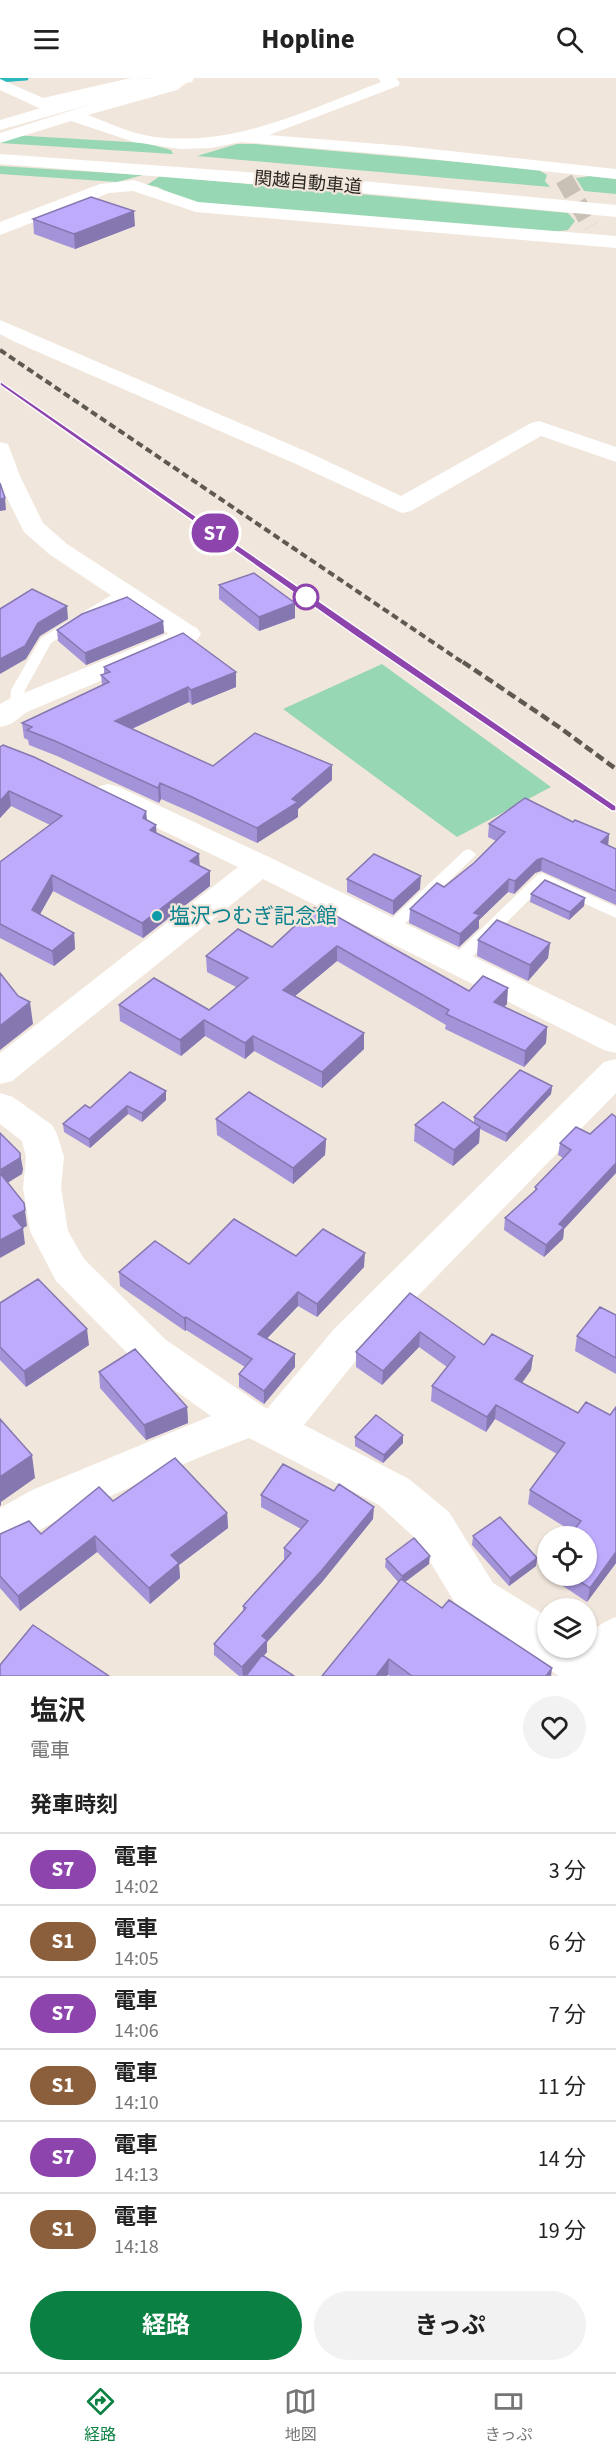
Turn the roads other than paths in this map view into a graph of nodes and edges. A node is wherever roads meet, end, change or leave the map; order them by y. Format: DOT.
graph roads {
  1 [pos="185,78"];
  2 [pos="395,80"];
  3 [pos="0,84"];
  4 [pos="40,104"];
  5 [pos="72,115"];
  6 [pos="0,117"];
  7 [pos="0,125"];
  8 [pos="18,132"];
  9 [pos="0,138"];
  10 [pos="245,138"];
  11 [pos="148,141"];
  12 [pos="194,145"];
  13 [pos="0,149"];
  14 [pos="0,159"];
  15 [pos="195,168"];
  16 [pos="616,174"];
  17 [pos="134,185"];
  18 [pos="616,201"];
  19 [pos="616,211"];
  20 [pos="0,229"];
  21 [pos="603,236"];
  22 [pos="0,326"];
  23 [pos="0,449"];
  24 [pos="616,455"];
  25 [pos="123,592"];
  26 [pos="187,634"];
  27 [pos="9,712"];
  28 [pos="78,779"];
  29 [pos="469,854"];
  30 [pos="260,865"];
  31 [pos="616,913"];
  32 [pos="390,929"];
  33 [pos="457,962"];
  34 [pos="616,1041"];
  35 [pos="616,1071"];
  36 [pos="0,1072"];
  37 [pos="0,1106"];
  38 [pos="262,1425"];
  39 [pos="0,1530"];
  40 [pos="537,1636"];
  1 -- 4 [label="main road"];
  1 -- 5 [label="street"];
  1 -- 7 [label="main road"];
  2 -- 10 [label="street"];
  3 -- 4 [label="main road"];
  4 -- 6 [label="street"];
  5 -- 8 [label="street"];
  5 -- 11 [label="street"];
  8 -- 9 [label="street"];
  8 -- 11 [label="street"];
  10 -- 12 [label="street"];
  10 -- 16 [label="street"];
  11 -- 12 [label="street"];
  12 -- 17 [label="street"];
  13 -- 15 [label="main road, 関越自動車道"];
  14 -- 15 [label="main road, 関越自動車道"];
  15 -- 18 [label="main road, 関越自動車道"];
  15 -- 19 [label="main road, 関越自動車道"];
  17 -- 20 [label="street"];
  17 -- 21 [label="street"];
  22 -- 24 [label="street"];
  23 -- 25 [label="street"];
  25 -- 26 [label="street"];
  25 -- 27 [label="lane"];
  26 -- 27 [label="main road"];
  28 -- 30 [label="street"];
  29 -- 32 [label="lane"];
  30 -- 32 [label="street"];
  30 -- 36 [label="street"];
  31 -- 33 [label="lane"];
  32 -- 33 [label="street"];
  33 -- 34 [label="street"];
  35 -- 38 [label="street"];
  37 -- 38 [label="street"];
  38 -- 39 [label="street"];
  38 -- 40 [label="street"];
}
